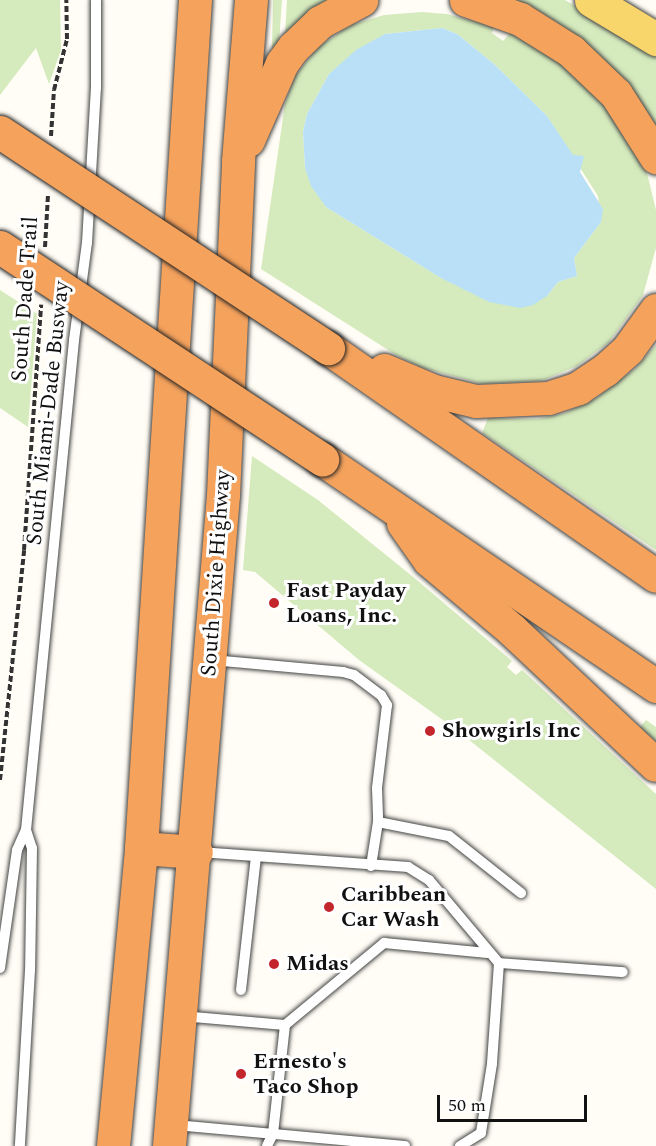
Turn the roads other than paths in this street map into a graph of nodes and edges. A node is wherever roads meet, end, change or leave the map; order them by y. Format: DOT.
graph roads {
  1 [pos="96,0"];
  2 [pos="195,0"];
  3 [pos="251,0"];
  4 [pos="361,0"];
  5 [pos="466,0"];
  6 [pos="591,0"];
  7 [pos="656,39"];
  8 [pos="0,132"];
  9 [pos="656,157"];
  10 [pos="238,161"];
  11 [pos="0,247"];
  12 [pos="656,310"];
  13 [pos="328,348"];
  14 [pos="389,505"];
  15 [pos="656,576"];
  16 [pos="210,660"];
  17 [pos="656,686"];
  18 [pos="656,765"];
  19 [pos="378,822"];
  20 [pos="26,830"];
  21 [pos="141,848"];
  22 [pos="196,852"];
  23 [pos="256,857"];
  24 [pos="371,866"];
  25 [pos="521,893"];
  26 [pos="488,953"];
  27 [pos="499,963"];
  28 [pos="0,968"];
  29 [pos="623,972"];
  30 [pos="241,990"];
  31 [pos="182,1016"];
  32 [pos="285,1025"];
  33 [pos="273,1134"];
  34 [pos="170,1135"];
  35 [pos="20,1146"];
  36 [pos="113,1146"];
  37 [pos="267,1146"];
  38 [pos="405,1146"];
  39 [pos="460,1146"];
  1 -- 20 [label="lane, South Miami-Dade Busway"];
  2 -- 21 [label="highway"];
  3 -- 10 [label="highway, South Dixie Highway"];
  4 -- 10 [label="highway"];
  5 -- 9 [label="highway"];
  6 -- 7 [label="main road"];
  8 -- 13 [label="highway, bridge"];
  10 -- 16 [label="highway, South Dixie Highway"];
  11 -- 14 [label="highway, bridge"];
  12 -- 13 [label="highway"];
  13 -- 15 [label="highway"];
  14 -- 17 [label="highway"];
  14 -- 18 [label="highway"];
  16 -- 19 [label="lane"];
  16 -- 22 [label="highway, South Dixie Highway"];
  19 -- 24 [label="lane"];
  19 -- 25 [label="lane"];
  20 -- 28 [label="lane, South Miami-Dade Busway"];
  20 -- 35 [label="lane, South Miami-Dade Busway"];
  21 -- 22 [label="highway"];
  21 -- 36 [label="highway"];
  22 -- 23 [label="lane"];
  22 -- 31 [label="highway, South Dixie Highway"];
  23 -- 24 [label="lane"];
  23 -- 30 [label="lane"];
  24 -- 26 [label="lane"];
  26 -- 27 [label="lane"];
  26 -- 32 [label="lane"];
  27 -- 29 [label="lane"];
  27 -- 39 [label="lane"];
  31 -- 32 [label="lane"];
  31 -- 34 [label="highway, South Dixie Highway"];
  32 -- 33 [label="lane"];
  33 -- 34 [label="lane"];
  33 -- 37 [label="lane"];
  33 -- 38 [label="lane"];
}
